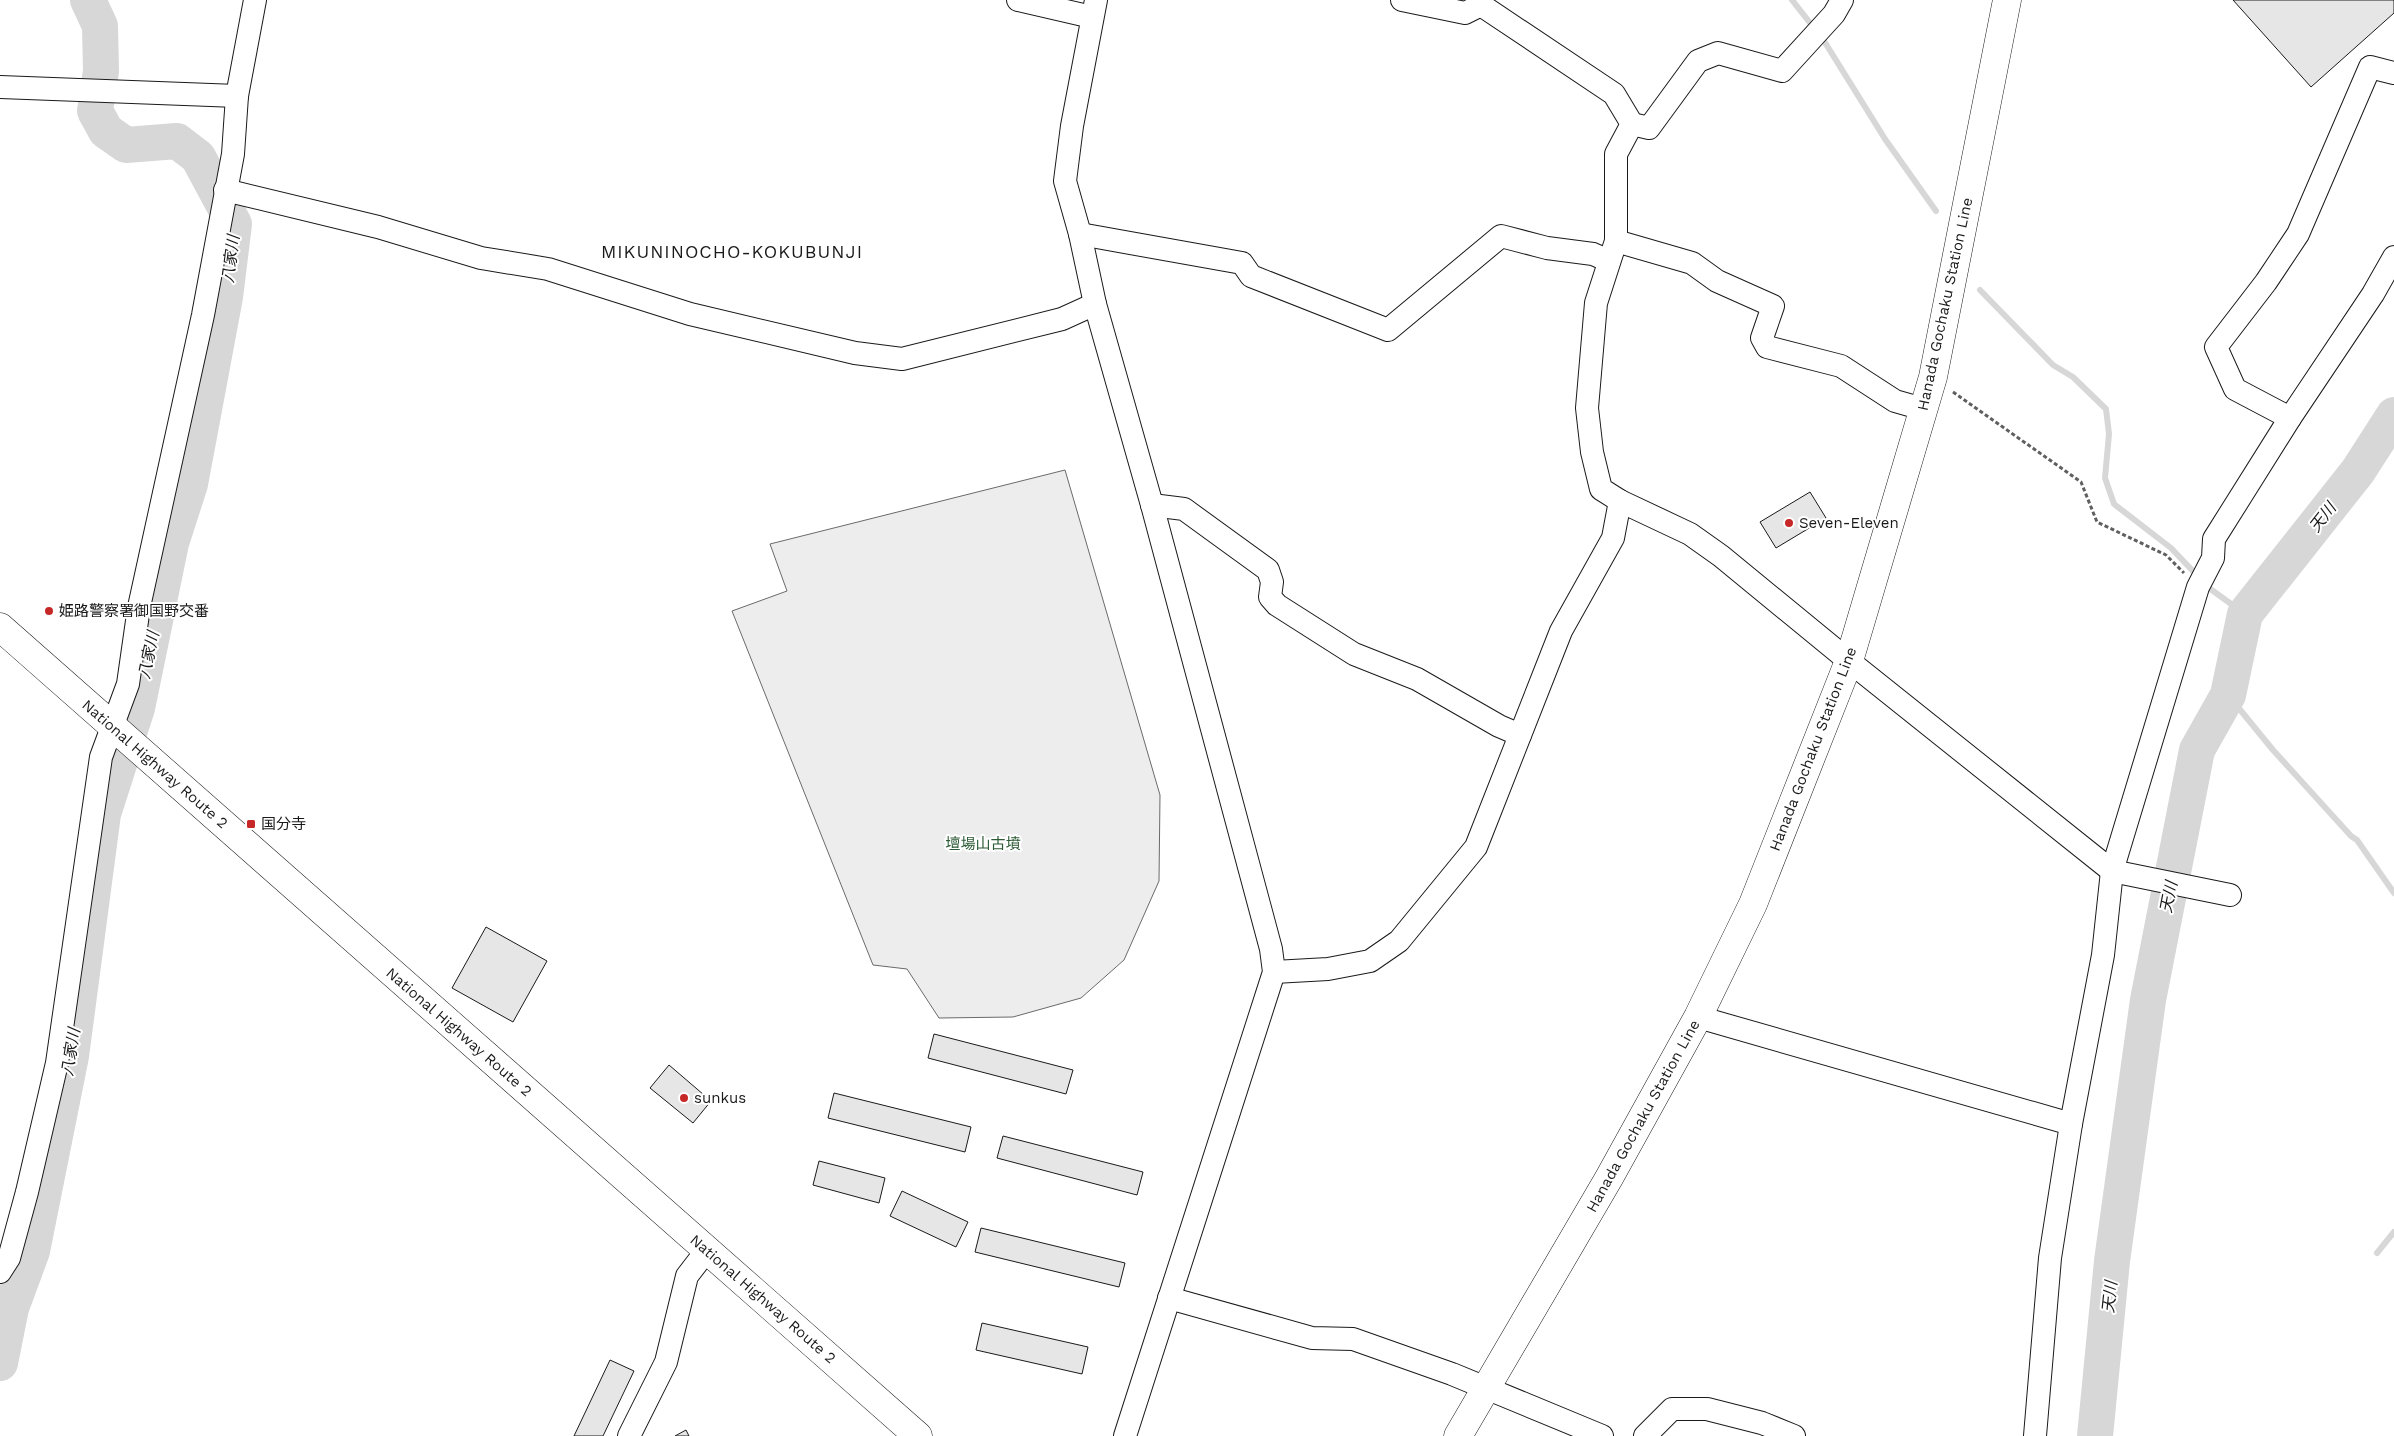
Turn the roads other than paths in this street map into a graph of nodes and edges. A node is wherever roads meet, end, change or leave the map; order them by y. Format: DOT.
graph roads {
  1 [pos="255,0"];
  2 [pos="1018,0"];
  3 [pos="1402,0"];
  4 [pos="1842,0"];
  5 [pos="2007,0"];
  6 [pos="1481,3"];
  7 [pos="1094,9"];
  8 [pos="2394,73"];
  9 [pos="0,87"];
  10 [pos="237,96"];
  11 [pos="1632,124"];
  12 [pos="225,190"];
  13 [pos="1080,234"];
  14 [pos="1612,251"];
  15 [pos="2394,257"];
  16 [pos="1095,304"];
  17 [pos="1923,409"];
  18 [pos="2290,418"];
  19 [pos="1620,501"];
  20 [pos="1152,505"];
  21 [pos="0,627"];
  22 [pos="1849,661"];
  23 [pos="114,727"];
  24 [pos="1520,735"];
  25 [pos="2112,870"];
  26 [pos="2230,895"];
  27 [pos="1274,972"];
  28 [pos="1698,1017"];
  29 [pos="2071,1124"];
  30 [pos="707,1250"];
  31 [pos="0,1272"];
  32 [pos="1169,1298"];
  33 [pos="1485,1389"];
  34 [pos="629,1436"];
  35 [pos="918,1436"];
  36 [pos="1125,1436"];
  37 [pos="1458,1436"];
  38 [pos="1602,1436"];
  39 [pos="1646,1436"];
  40 [pos="1794,1436"];
  41 [pos="2035,1436"];
  1 -- 10 [label="street"];
  2 -- 7 [label="street"];
  3 -- 6 [label="street"];
  4 -- 11 [label="street"];
  5 -- 17 [label="main road, Hanada Gochaku Station Line"];
  6 -- 11 [label="street"];
  7 -- 13 [label="street"];
  8 -- 18 [label="street"];
  9 -- 10 [label="street"];
  10 -- 12 [label="street"];
  11 -- 14 [label="street"];
  12 -- 16 [label="street"];
  12 -- 23 [label="street"];
  13 -- 14 [label="street"];
  13 -- 16 [label="street"];
  14 -- 17 [label="street"];
  14 -- 19 [label="street"];
  15 -- 18 [label="street"];
  16 -- 20 [label="street"];
  17 -- 22 [label="main road, Hanada Gochaku Station Line"];
  18 -- 25 [label="street"];
  19 -- 22 [label="street"];
  19 -- 24 [label="street"];
  20 -- 24 [label="street"];
  20 -- 27 [label="street"];
  21 -- 23 [label="main road, National Highway Route 2"];
  22 -- 25 [label="street"];
  22 -- 28 [label="main road, Hanada Gochaku Station Line"];
  23 -- 30 [label="main road, National Highway Route 2"];
  23 -- 31 [label="street"];
  24 -- 27 [label="street"];
  25 -- 26 [label="street"];
  25 -- 29 [label="street"];
  27 -- 32 [label="street"];
  28 -- 29 [label="street"];
  28 -- 33 [label="main road, Hanada Gochaku Station Line"];
  29 -- 41 [label="street"];
  30 -- 34 [label="street"];
  30 -- 35 [label="main road, National Highway Route 2"];
  32 -- 33 [label="street"];
  32 -- 36 [label="street"];
  33 -- 37 [label="main road, Hanada Gochaku Station Line"];
  33 -- 38 [label="street"];
  39 -- 40 [label="street"];
}
